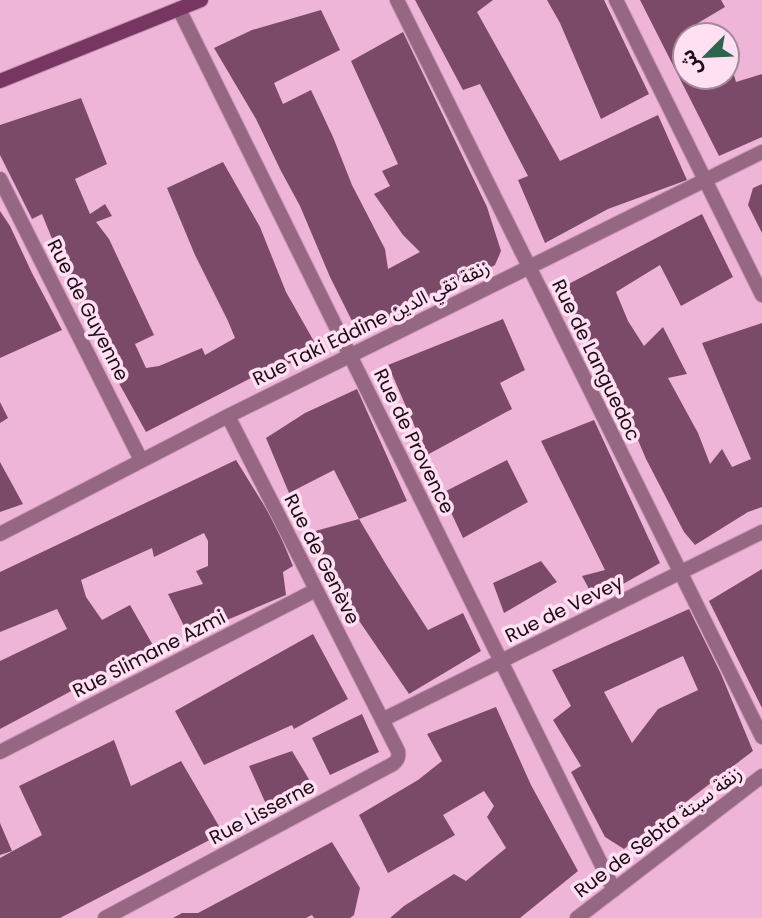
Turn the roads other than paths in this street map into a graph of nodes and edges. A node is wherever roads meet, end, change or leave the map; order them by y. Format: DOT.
graph roads {
  1 [pos="201,0"];
  2 [pos="397,0"];
  3 [pos="616,0"];
  4 [pos="179,9"];
  5 [pos="0,81"];
  6 [pos="762,152"];
  7 [pos="0,178"];
  8 [pos="705,180"];
  9 [pos="529,267"];
  10 [pos="762,295"];
  11 [pos="350,356"];
  12 [pos="228,416"];
  13 [pos="141,460"];
  14 [pos="762,532"];
  15 [pos="0,534"];
  16 [pos="680,573"];
  17 [pos="316,590"];
  18 [pos="501,661"];
  19 [pos="382,720"];
  20 [pos="762,737"];
  21 [pos="0,752"];
  22 [pos="762,776"];
  23 [pos="614,890"];
  24 [pos="104,918"];
  25 [pos="577,918"];
  1 -- 4 [label="main road"];
  2 -- 9 [label="street, Rue de Languedoc"];
  3 -- 8 [label="street"];
  4 -- 5 [label="main road"];
  4 -- 11 [label="street, Rue de Provence"];
  6 -- 8 [label="street, Rue Taki Eddine زنقة تقي الدين"];
  7 -- 13 [label="street, Rue de Guyenne"];
  8 -- 9 [label="street, Rue Taki Eddine زنقة تقي الدين"];
  8 -- 10 [label="street"];
  9 -- 11 [label="street, Rue Taki Eddine زنقة تقي الدين"];
  9 -- 16 [label="street, Rue de Languedoc"];
  11 -- 12 [label="street, Rue Taki Eddine زنقة تقي الدين"];
  11 -- 18 [label="street, Rue de Provence"];
  12 -- 13 [label="street, Rue Taki Eddine زنقة تقي الدين"];
  12 -- 17 [label="street, Rue de Genève"];
  13 -- 15 [label="street, Rue Taki Eddine زنقة تقي الدين"];
  14 -- 16 [label="street, Rue de Vevey"];
  16 -- 18 [label="street, Rue de Vevey"];
  16 -- 20 [label="street, Rue de Languedoc"];
  17 -- 19 [label="street, Rue de Genève"];
  17 -- 21 [label="street, Rue Slimane Azmi"];
  18 -- 19 [label="street, Rue de Vevey"];
  18 -- 23 [label="street, Rue de Provence"];
  19 -- 24 [label="street, Rue Lisserne"];
  22 -- 23 [label="street, Rue de Sebta زنقة سبتة"];
  23 -- 25 [label="street, Rue de Sebta زنقة سبتة"];
}
